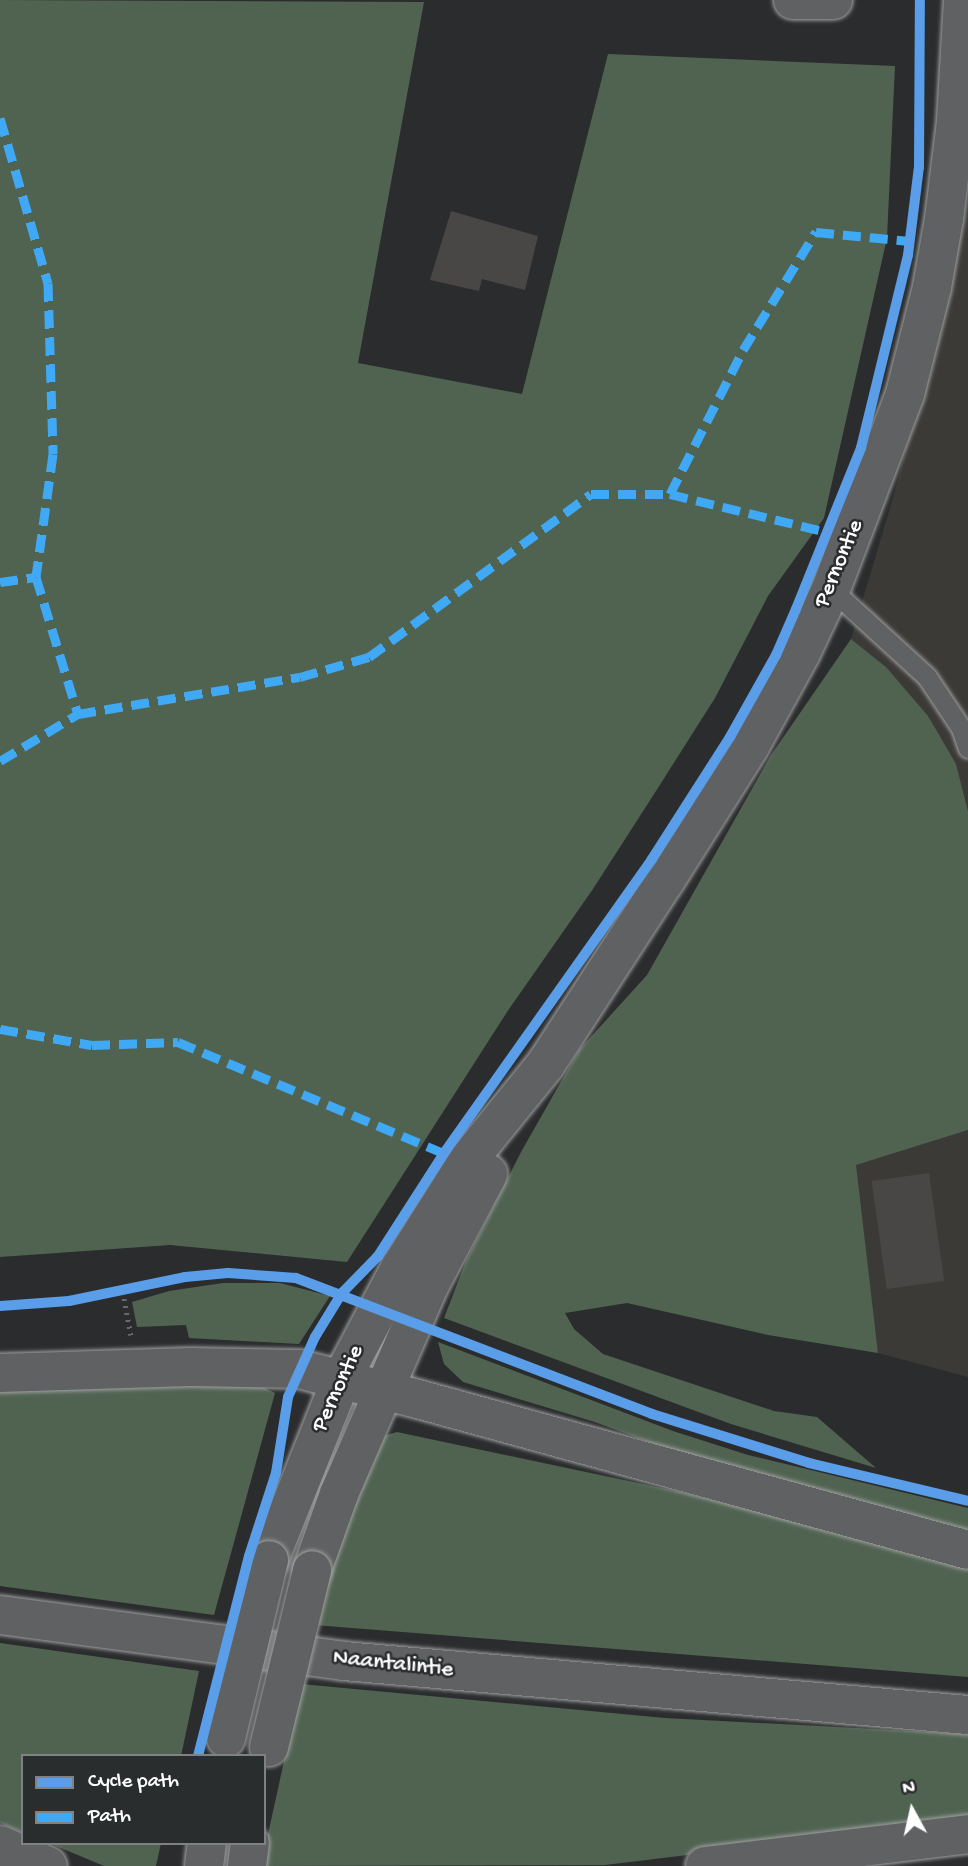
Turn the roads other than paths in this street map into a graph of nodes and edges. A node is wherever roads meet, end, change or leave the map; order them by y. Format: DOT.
graph roads {
  1 [pos="793,0"];
  2 [pos="833,0"];
  3 [pos="957,3"];
  4 [pos="831,589"];
  5 [pos="968,748"];
  6 [pos="546,1064"];
  7 [pos="0,1373"];
  8 [pos="341,1380"];
  9 [pos="384,1390"];
  10 [pos="968,1550"];
  11 [pos="0,1615"];
  12 [pos="787,1699"];
  13 [pos="968,1702"];
  14 [pos="968,1715"];
  15 [pos="224,1747"];
  16 [pos="266,1758"];
  17 [pos="968,1835"];
  18 [pos="0,1845"];
  19 [pos="206,1845"];
  20 [pos="250,1845"];
  21 [pos="48,1866"];
  22 [pos="204,1866"];
  23 [pos="247,1866"];
  24 [pos="705,1866"];
  1 -- 2 [label="street"];
  3 -- 4 [label="street, Pernontie"];
  4 -- 5 [label="lane"];
  4 -- 6 [label="street, Pernontie"];
  6 -- 8 [label="street, Pernontie"];
  6 -- 9 [label="street, Pernontie"];
  7 -- 8 [label="street"];
  8 -- 9 [label="street"];
  8 -- 15 [label="street, Pernontie, bridge"];
  9 -- 10 [label="street"];
  9 -- 16 [label="street, Pernontie, bridge"];
  11 -- 12 [label="street, Naantalintie"];
  12 -- 13 [label="street, Naantalintie"];
  12 -- 14 [label="street, Naantalintie"];
  17 -- 24 [label="street"];
  18 -- 21 [label="street"];
  19 -- 22 [label="street"];
  20 -- 23 [label="street"];
}
